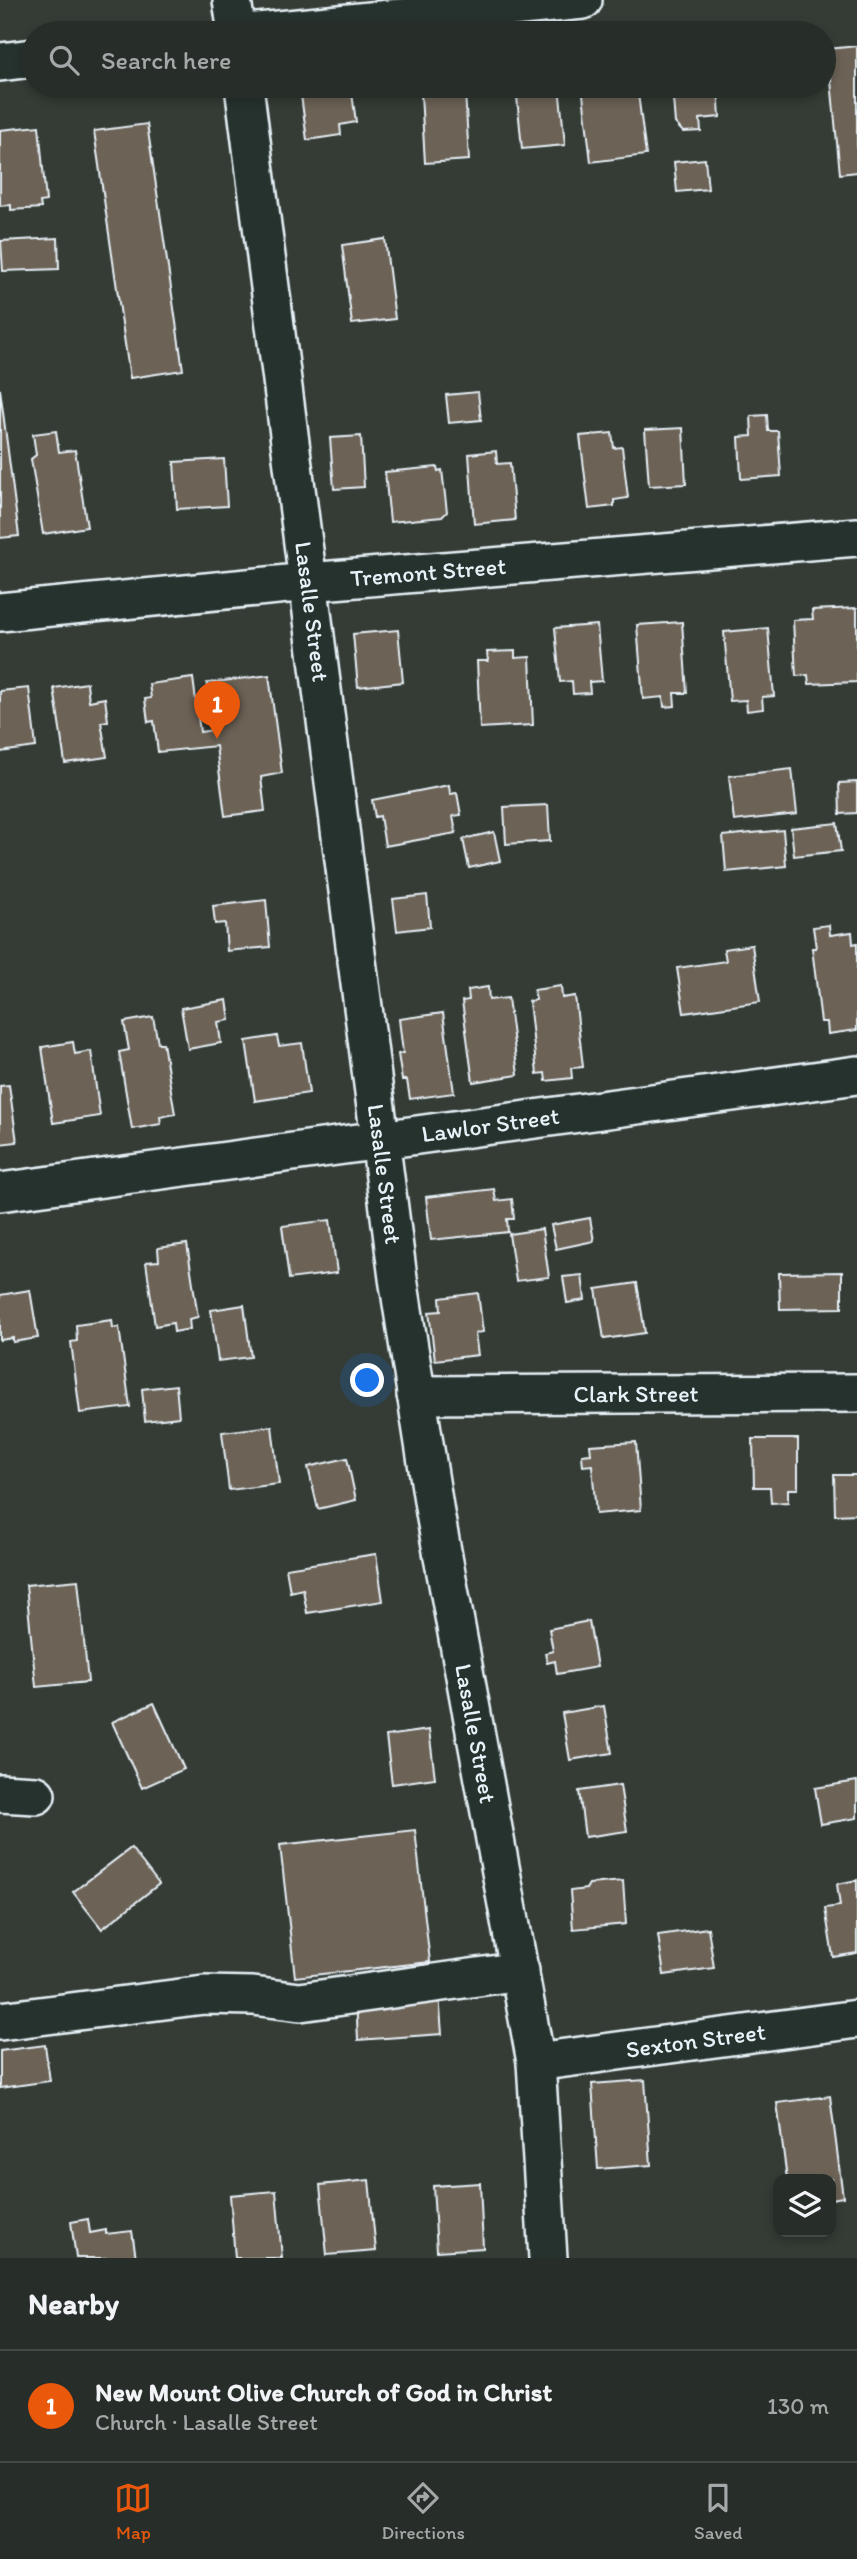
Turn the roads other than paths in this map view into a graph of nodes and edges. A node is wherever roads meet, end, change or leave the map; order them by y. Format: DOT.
graph roads {
  1 [pos="232,0"];
  2 [pos="583,0"];
  3 [pos="235,21"];
  4 [pos="369,21"];
  5 [pos="21,59"];
  6 [pos="0,62"];
  7 [pos="246,98"];
  8 [pos="857,537"];
  9 [pos="308,582"];
  10 [pos="0,612"];
  11 [pos="857,1074"];
  12 [pos="380,1138"];
  13 [pos="0,1192"];
  14 [pos="857,1393"];
  15 [pos="416,1395"];
  16 [pos="0,1793"];
  17 [pos="36,1795"];
  18 [pos="520,1971"];
  19 [pos="857,2019"];
  20 [pos="0,2021"];
  21 [pos="536,2062"];
  22 [pos="548,2258"];
  1 -- 3 [label="street"];
  2 -- 4 [label="street"];
  5 -- 6 [label="street"];
  7 -- 9 [label="street, Lasalle Street"];
  8 -- 9 [label="street, Tremont Street"];
  9 -- 10 [label="street, Tremont Street"];
  9 -- 12 [label="street, Lasalle Street"];
  11 -- 12 [label="street, Lawlor Street"];
  12 -- 13 [label="street, Lawlor Street"];
  12 -- 15 [label="street, Lasalle Street"];
  14 -- 15 [label="street, Clark Street"];
  15 -- 18 [label="street, Lasalle Street"];
  16 -- 17 [label="street"];
  18 -- 20 [label="street"];
  18 -- 21 [label="street, Lasalle Street"];
  19 -- 21 [label="street, Sexton Street"];
  21 -- 22 [label="street, Lasalle Street"];
}
